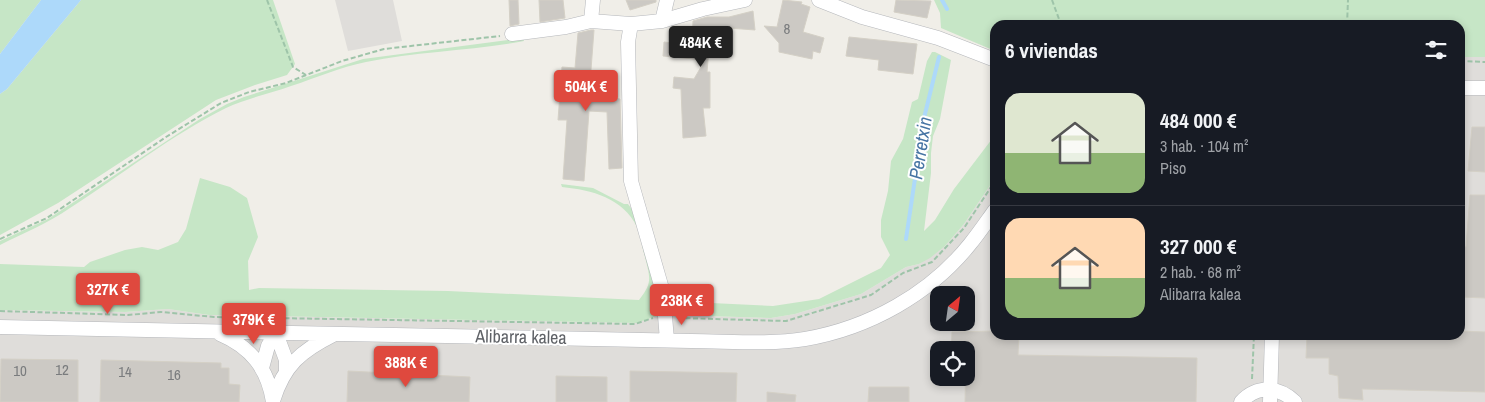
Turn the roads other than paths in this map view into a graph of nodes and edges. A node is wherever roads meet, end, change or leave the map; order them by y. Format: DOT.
graph roads {
  1 [pos="593,0"];
  2 [pos="667,0"];
  3 [pos="745,0"];
  4 [pos="819,0"];
  5 [pos="591,21"];
  6 [pos="662,21"];
  7 [pos="631,24"];
  8 [pos="512,34"];
  9 [pos="990,58"];
  10 [pos="1465,88"];
  11 [pos="1485,88"];
  12 [pos="990,217"];
  13 [pos="0,327"];
  14 [pos="215,332"];
  15 [pos="276,333"];
  16 [pos="336,334"];
  17 [pos="667,340"];
  18 [pos="1272,340"];
  19 [pos="262,368"];
  20 [pos="286,371"];
  21 [pos="1271,395"];
  22 [pos="1291,399"];
  23 [pos="274,401"];
  24 [pos="1241,402"];
  25 [pos="1303,402"];
  1 -- 5 [label="street"];
  2 -- 6 [label="street"];
  3 -- 6 [label="street"];
  4 -- 9 [label="street"];
  5 -- 7 [label="street"];
  5 -- 8 [label="street"];
  6 -- 7 [label="street"];
  7 -- 17 [label="street"];
  10 -- 11 [label="street"];
  12 -- 17 [label="street, Alibarra kalea"];
  13 -- 14 [label="street, Alibarra kalea"];
  14 -- 15 [label="street, Alibarra kalea"];
  14 -- 19 [label="street"];
  15 -- 16 [label="street, Alibarra kalea"];
  15 -- 19 [label="street"];
  15 -- 20 [label="street"];
  16 -- 17 [label="street, Alibarra kalea"];
  16 -- 20 [label="street"];
  18 -- 21 [label="street"];
  19 -- 23 [label="street"];
  20 -- 23 [label="street"];
  21 -- 22 [label="street"];
  21 -- 24 [label="street"];
  22 -- 25 [label="street"];
}
